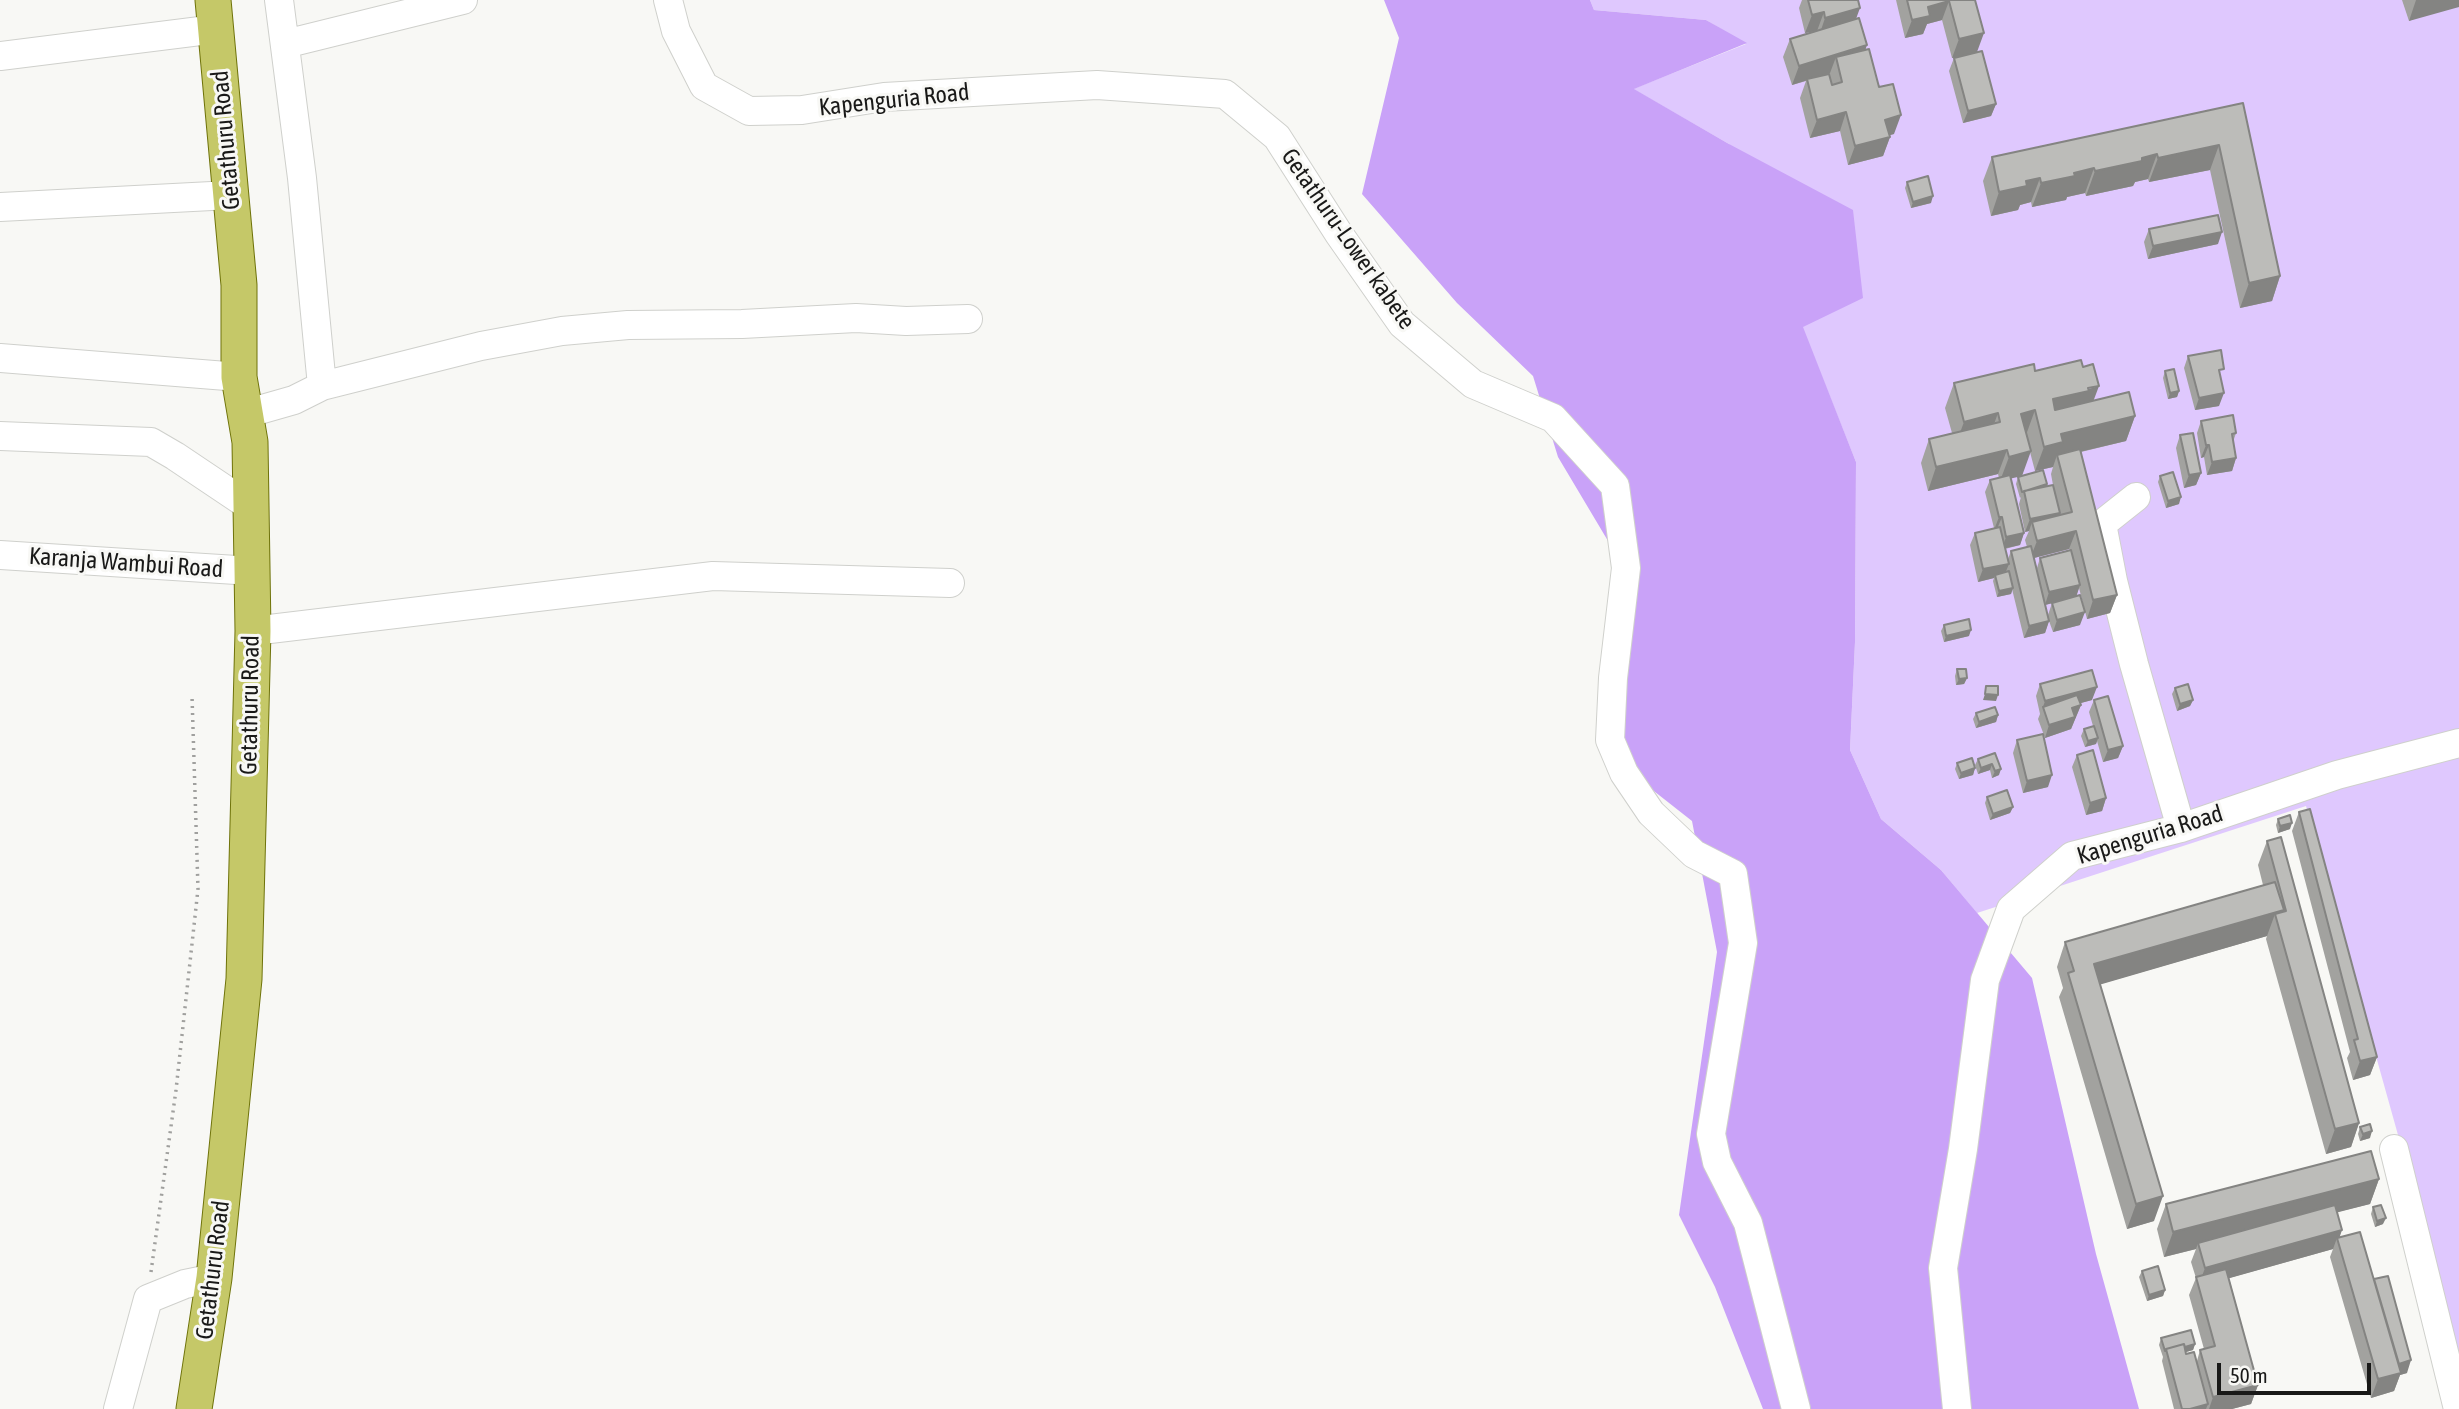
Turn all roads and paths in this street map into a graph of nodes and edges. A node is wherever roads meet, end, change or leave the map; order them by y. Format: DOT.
graph roads {
  1 [pos="279,0"];
  2 [pos="463,0"];
  3 [pos="668,0"];
  4 [pos="215,15"];
  5 [pos="285,44"];
  6 [pos="0,56"];
  7 [pos="1183,90"];
  8 [pos="231,195"];
  9 [pos="0,207"];
  10 [pos="968,319"];
  11 [pos="0,358"];
  12 [pos="239,377"];
  13 [pos="322,386"];
  14 [pos="245,414"];
  15 [pos="0,436"];
  16 [pos="2136,497"];
  17 [pos="251,507"];
  18 [pos="0,555"];
  19 [pos="251,571"];
  20 [pos="950,583"];
  21 [pos="253,631"];
  22 [pos="192,696"];
  23 [pos="2459,743"];
  24 [pos="2181,828"];
  25 [pos="2394,1149"];
  26 [pos="214,1278"];
  27 [pos="148,1299"];
  28 [pos="118,1409"];
  29 [pos="194,1409"];
  30 [pos="1796,1409"];
  31 [pos="1957,1409"];
  32 [pos="2458,1409"];
  1 -- 5 [label="street"];
  2 -- 5 [label="street"];
  3 -- 7 [label="street, Kapenguria Road"];
  4 -- 6 [label="street"];
  4 -- 8 [label="main road, Getathuru Road"];
  5 -- 13 [label="street"];
  7 -- 30 [label="street, Getathuru-Lower kabete"];
  8 -- 9 [label="street"];
  8 -- 12 [label="main road, Getathuru Road"];
  10 -- 13 [label="street"];
  11 -- 12 [label="street"];
  12 -- 14 [label="main road, Getathuru Road"];
  13 -- 14 [label="street"];
  14 -- 17 [label="main road, Getathuru Road"];
  15 -- 17 [label="street"];
  16 -- 24 [label="street"];
  17 -- 19 [label="main road, Getathuru Road"];
  18 -- 19 [label="street, Karanja Wambui Road"];
  19 -- 21 [label="main road, Getathuru Road"];
  20 -- 21 [label="street"];
  21 -- 26 [label="main road, Getathuru Road"];
  22 -- 27 [label="path"];
  23 -- 24 [label="street, Kapenguria Road"];
  24 -- 31 [label="street, Kapenguria Road"];
  25 -- 32 [label="street"];
  26 -- 27 [label="street"];
  26 -- 29 [label="main road, Getathuru Road"];
  27 -- 28 [label="street"];
}
